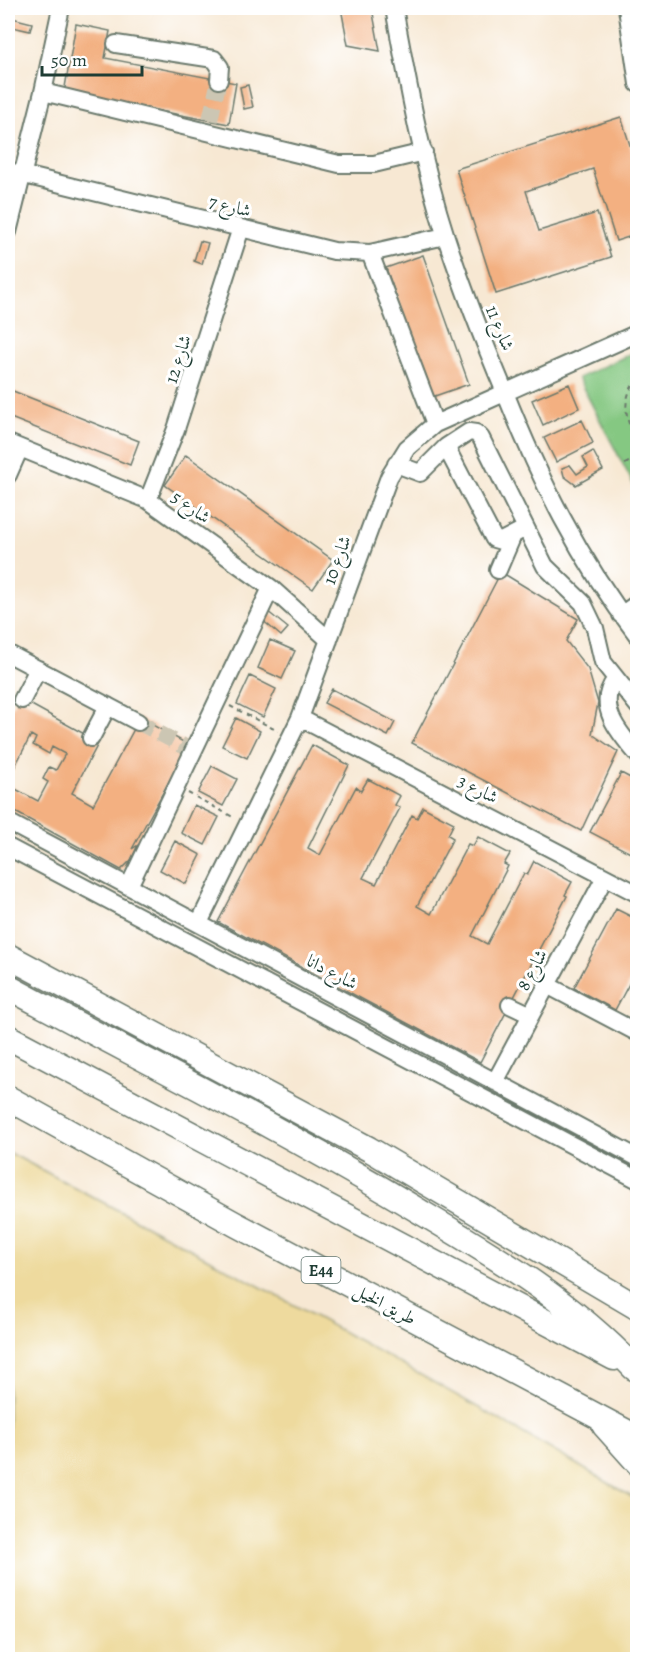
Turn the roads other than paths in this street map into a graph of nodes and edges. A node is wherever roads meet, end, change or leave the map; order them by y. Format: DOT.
graph roads {
  1 [pos="61,8"];
  2 [pos="394,8"];
  3 [pos="627,8"];
  4 [pos="116,44"];
  5 [pos="219,80"];
  6 [pos="638,84"];
  7 [pos="44,92"];
  8 [pos="424,152"];
  9 [pos="15,173"];
  10 [pos="241,228"];
  11 [pos="8,232"];
  12 [pos="445,236"];
  13 [pos="370,253"];
  14 [pos="638,333"];
  15 [pos="505,393"];
  16 [pos="435,424"];
  17 [pos="14,446"];
  18 [pos="446,447"];
  19 [pos="396,464"];
  20 [pos="8,475"];
  21 [pos="148,500"];
  22 [pos="520,532"];
  23 [pos="498,570"];
  24 [pos="271,588"];
  25 [pos="638,603"];
  26 [pos="621,615"];
  27 [pos="638,636"];
  28 [pos="329,640"];
  29 [pos="11,661"];
  30 [pos="41,671"];
  31 [pos="615,680"];
  32 [pos="25,701"];
  33 [pos="104,704"];
  34 [pos="638,706"];
  35 [pos="300,718"];
  36 [pos="138,722"];
  37 [pos="88,736"];
  38 [pos="638,755"];
  39 [pos="8,822"];
  40 [pos="8,847"];
  41 [pos="604,877"];
  42 [pos="129,886"];
  43 [pos="638,894"];
  44 [pos="197,922"];
  45 [pos="185,941"];
  46 [pos="8,956"];
  47 [pos="547,985"];
  48 [pos="8,987"];
  49 [pos="510,1005"];
  50 [pos="531,1015"];
  51 [pos="638,1033"];
  52 [pos="8,1037"];
  53 [pos="496,1082"];
  54 [pos="8,1098"];
  55 [pos="486,1101"];
  56 [pos="638,1158"];
  57 [pos="638,1180"];
  58 [pos="638,1308"];
  59 [pos="636,1369"];
  60 [pos="601,1420"];
  61 [pos="638,1438"];
  62 [pos="638,1463"];
  1 -- 7 [label="street"];
  2 -- 8 [label="street, شارع 11"];
  3 -- 6 [label="street"];
  4 -- 5 [label="street"];
  7 -- 8 [label="street"];
  7 -- 9 [label="street"];
  8 -- 12 [label="street, شارع 11"];
  9 -- 10 [label="street, شارع 7"];
  9 -- 11 [label="street"];
  10 -- 13 [label="street, شارع 7"];
  10 -- 21 [label="street, شارع 12"];
  12 -- 13 [label="street, شارع 7"];
  12 -- 15 [label="street, شارع 11"];
  13 -- 16 [label="street"];
  14 -- 15 [label="street, شارع 10"];
  15 -- 16 [label="street, شارع 10"];
  15 -- 26 [label="street, شارع 11"];
  16 -- 19 [label="street, شارع 10"];
  17 -- 20 [label="street"];
  17 -- 21 [label="street, شارع 5"];
  18 -- 19 [label="street"];
  18 -- 22 [label="street"];
  18 -- 22 [label="street"];
  19 -- 28 [label="street, شارع 10"];
  21 -- 24 [label="street, شارع 5"];
  22 -- 23 [label="street"];
  22 -- 31 [label="street"];
  24 -- 28 [label="street, شارع 5"];
  24 -- 42 [label="street"];
  25 -- 26 [label="street"];
  26 -- 27 [label="street, شارع 11"];
  28 -- 35 [label="street, شارع 10"];
  29 -- 30 [label="street"];
  30 -- 32 [label="street"];
  30 -- 33 [label="street"];
  31 -- 34 [label="street"];
  31 -- 38 [label="street"];
  33 -- 36 [label="street"];
  33 -- 37 [label="street"];
  35 -- 41 [label="street, شارع 3"];
  35 -- 44 [label="street, شارع 10"];
  39 -- 42 [label="street, شارع دانا"];
  40 -- 45 [label="street"];
  41 -- 43 [label="street, شارع 3"];
  41 -- 47 [label="street, شارع 8"];
  42 -- 44 [label="street, شارع دانا"];
  44 -- 45 [label="street"];
  44 -- 45 [label="street"];
  44 -- 53 [label="street, شارع دانا"];
  45 -- 55 [label="street"];
  46 -- 58 [label="highway"];
  47 -- 50 [label="street, شارع 8"];
  47 -- 51 [label="street"];
  48 -- 59 [label="highway"];
  49 -- 50 [label="street"];
  50 -- 53 [label="street, شارع 8"];
  52 -- 59 [label="highway"];
  53 -- 55 [label="street"];
  53 -- 55 [label="street"];
  53 -- 56 [label="street, شارع دانا"];
  54 -- 60 [label="highway, طريق الخيل / E44"];
  55 -- 57 [label="street"];
  60 -- 61 [label="highway, طريق الخيل / E44"];
  60 -- 62 [label="highway"];
}
